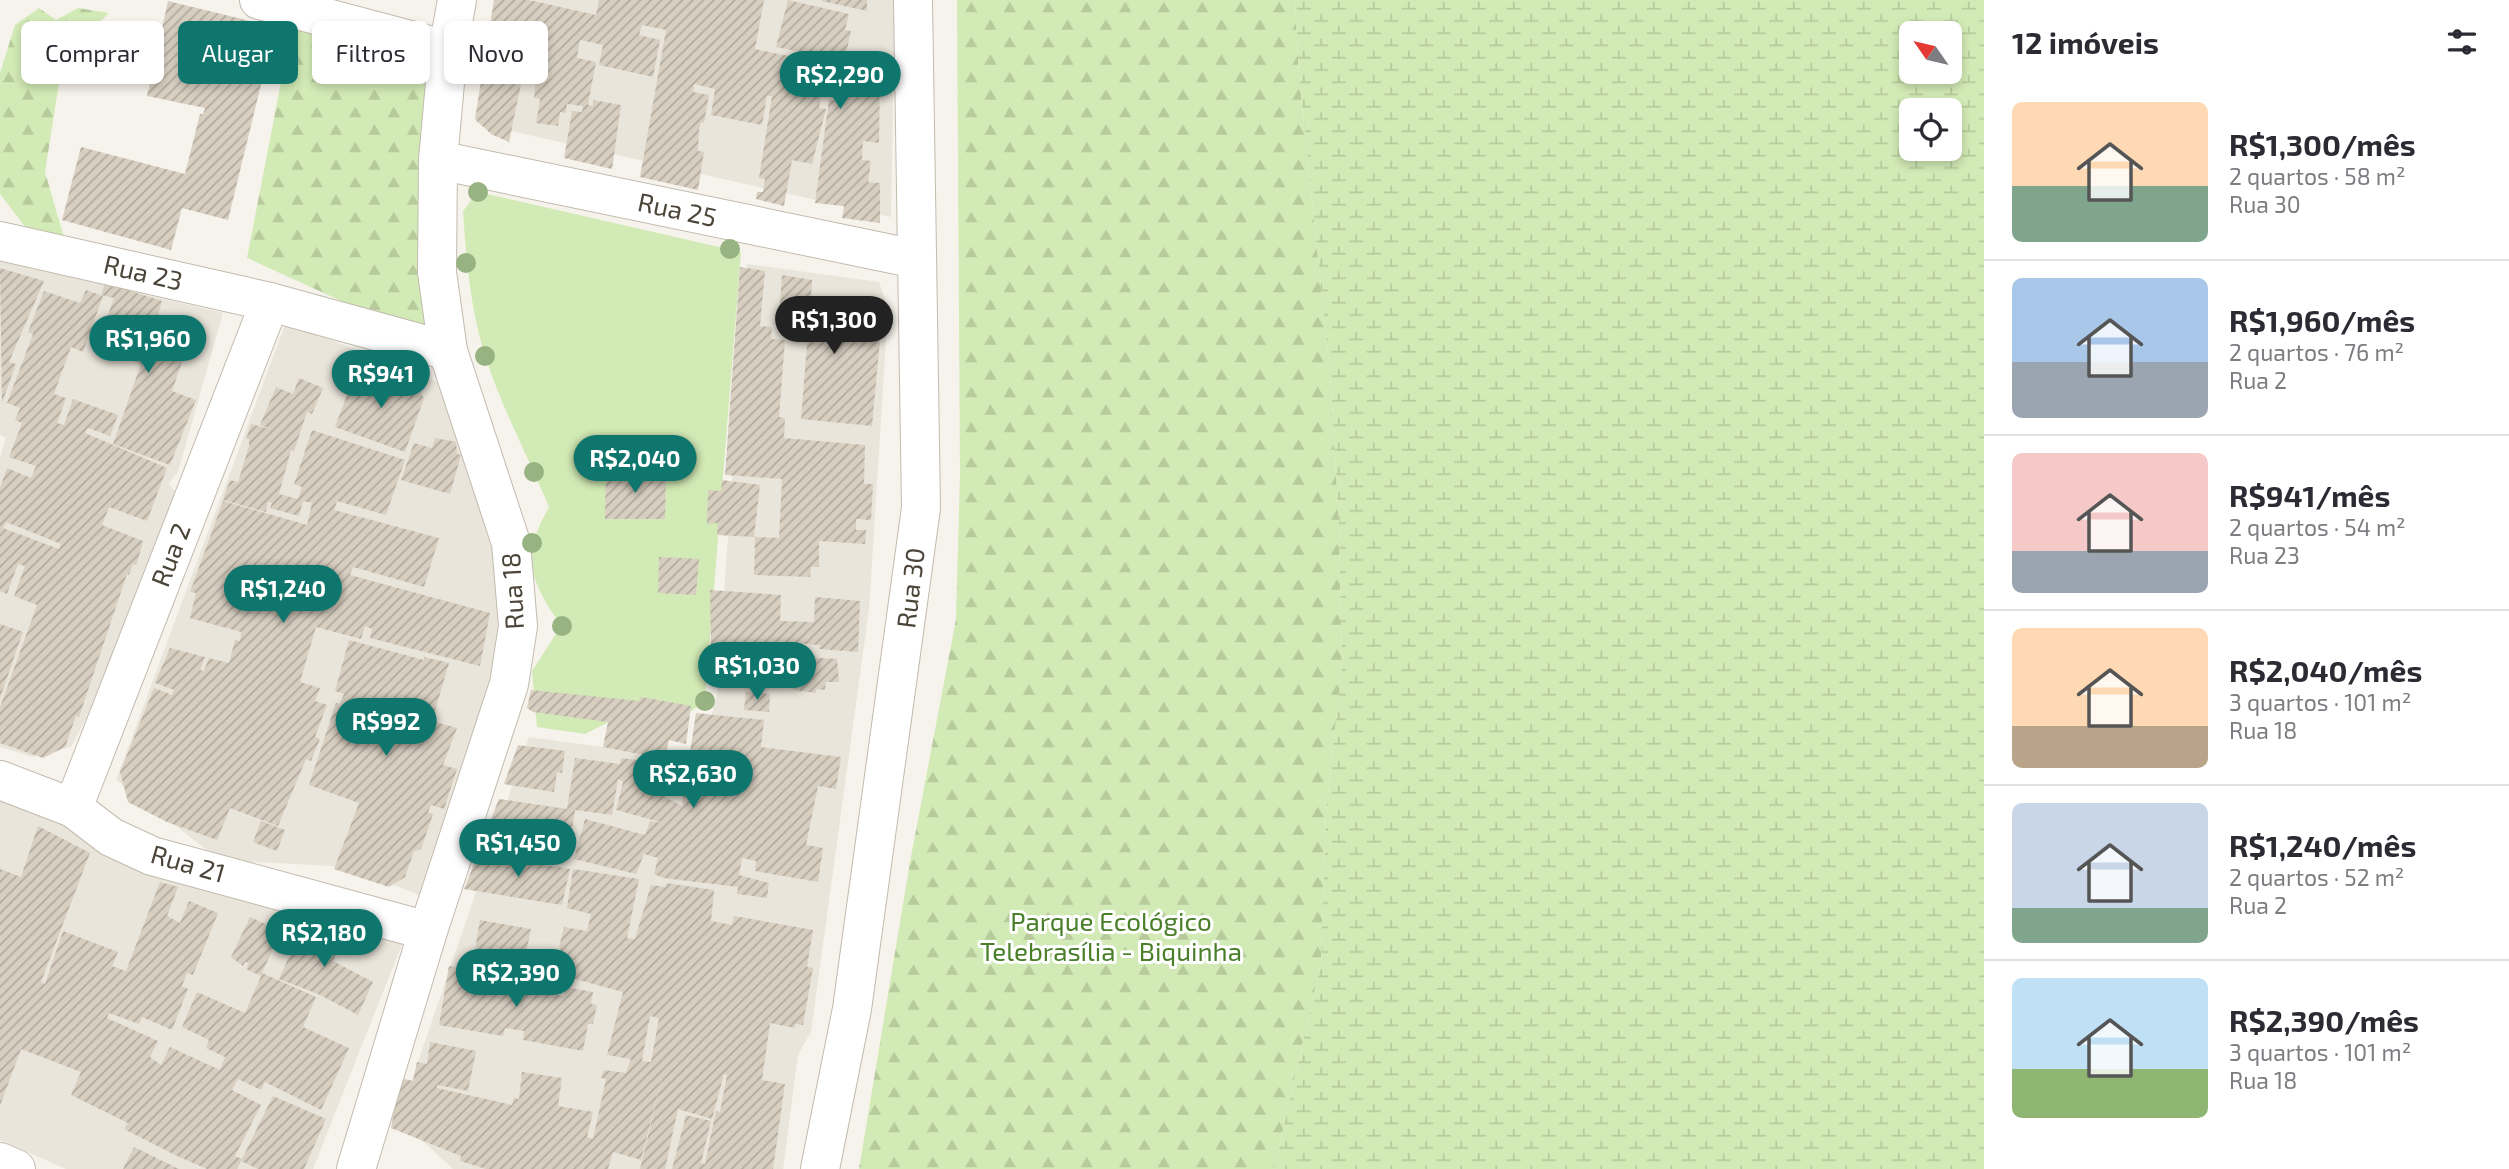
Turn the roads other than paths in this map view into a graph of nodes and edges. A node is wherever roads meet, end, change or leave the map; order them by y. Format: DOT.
graph roads {
  1 [pos="259,0"];
  2 [pos="457,0"];
  3 [pos="913,0"];
  4 [pos="453,21"];
  5 [pos="444,49"];
  6 [pos="445,84"];
  7 [pos="438,160"];
  8 [pos="0,241"];
  9 [pos="916,259"];
  10 [pos="270,302"];
  11 [pos="448,351"];
  12 [pos="0,780"];
  13 [pos="73,808"];
  14 [pos="428,931"];
  15 [pos="0,1161"];
  16 [pos="368,1166"];
  17 [pos="16,1169"];
  18 [pos="820,1169"];
  1 -- 5 [label="street"];
  2 -- 4 [label="street, Rua 18"];
  3 -- 9 [label="street, Rua 30"];
  6 -- 7 [label="street, Rua 18"];
  7 -- 9 [label="street, Rua 25"];
  7 -- 11 [label="street, Rua 18"];
  8 -- 10 [label="street, Rua 23"];
  9 -- 18 [label="street, Rua 30"];
  10 -- 11 [label="street, Rua 23"];
  10 -- 13 [label="street, Rua 2"];
  11 -- 14 [label="street, Rua 18"];
  12 -- 13 [label="street, Rua 21"];
  13 -- 14 [label="street, Rua 21"];
  14 -- 16 [label="street, Rua 18"];
  15 -- 17 [label="street"];
}
